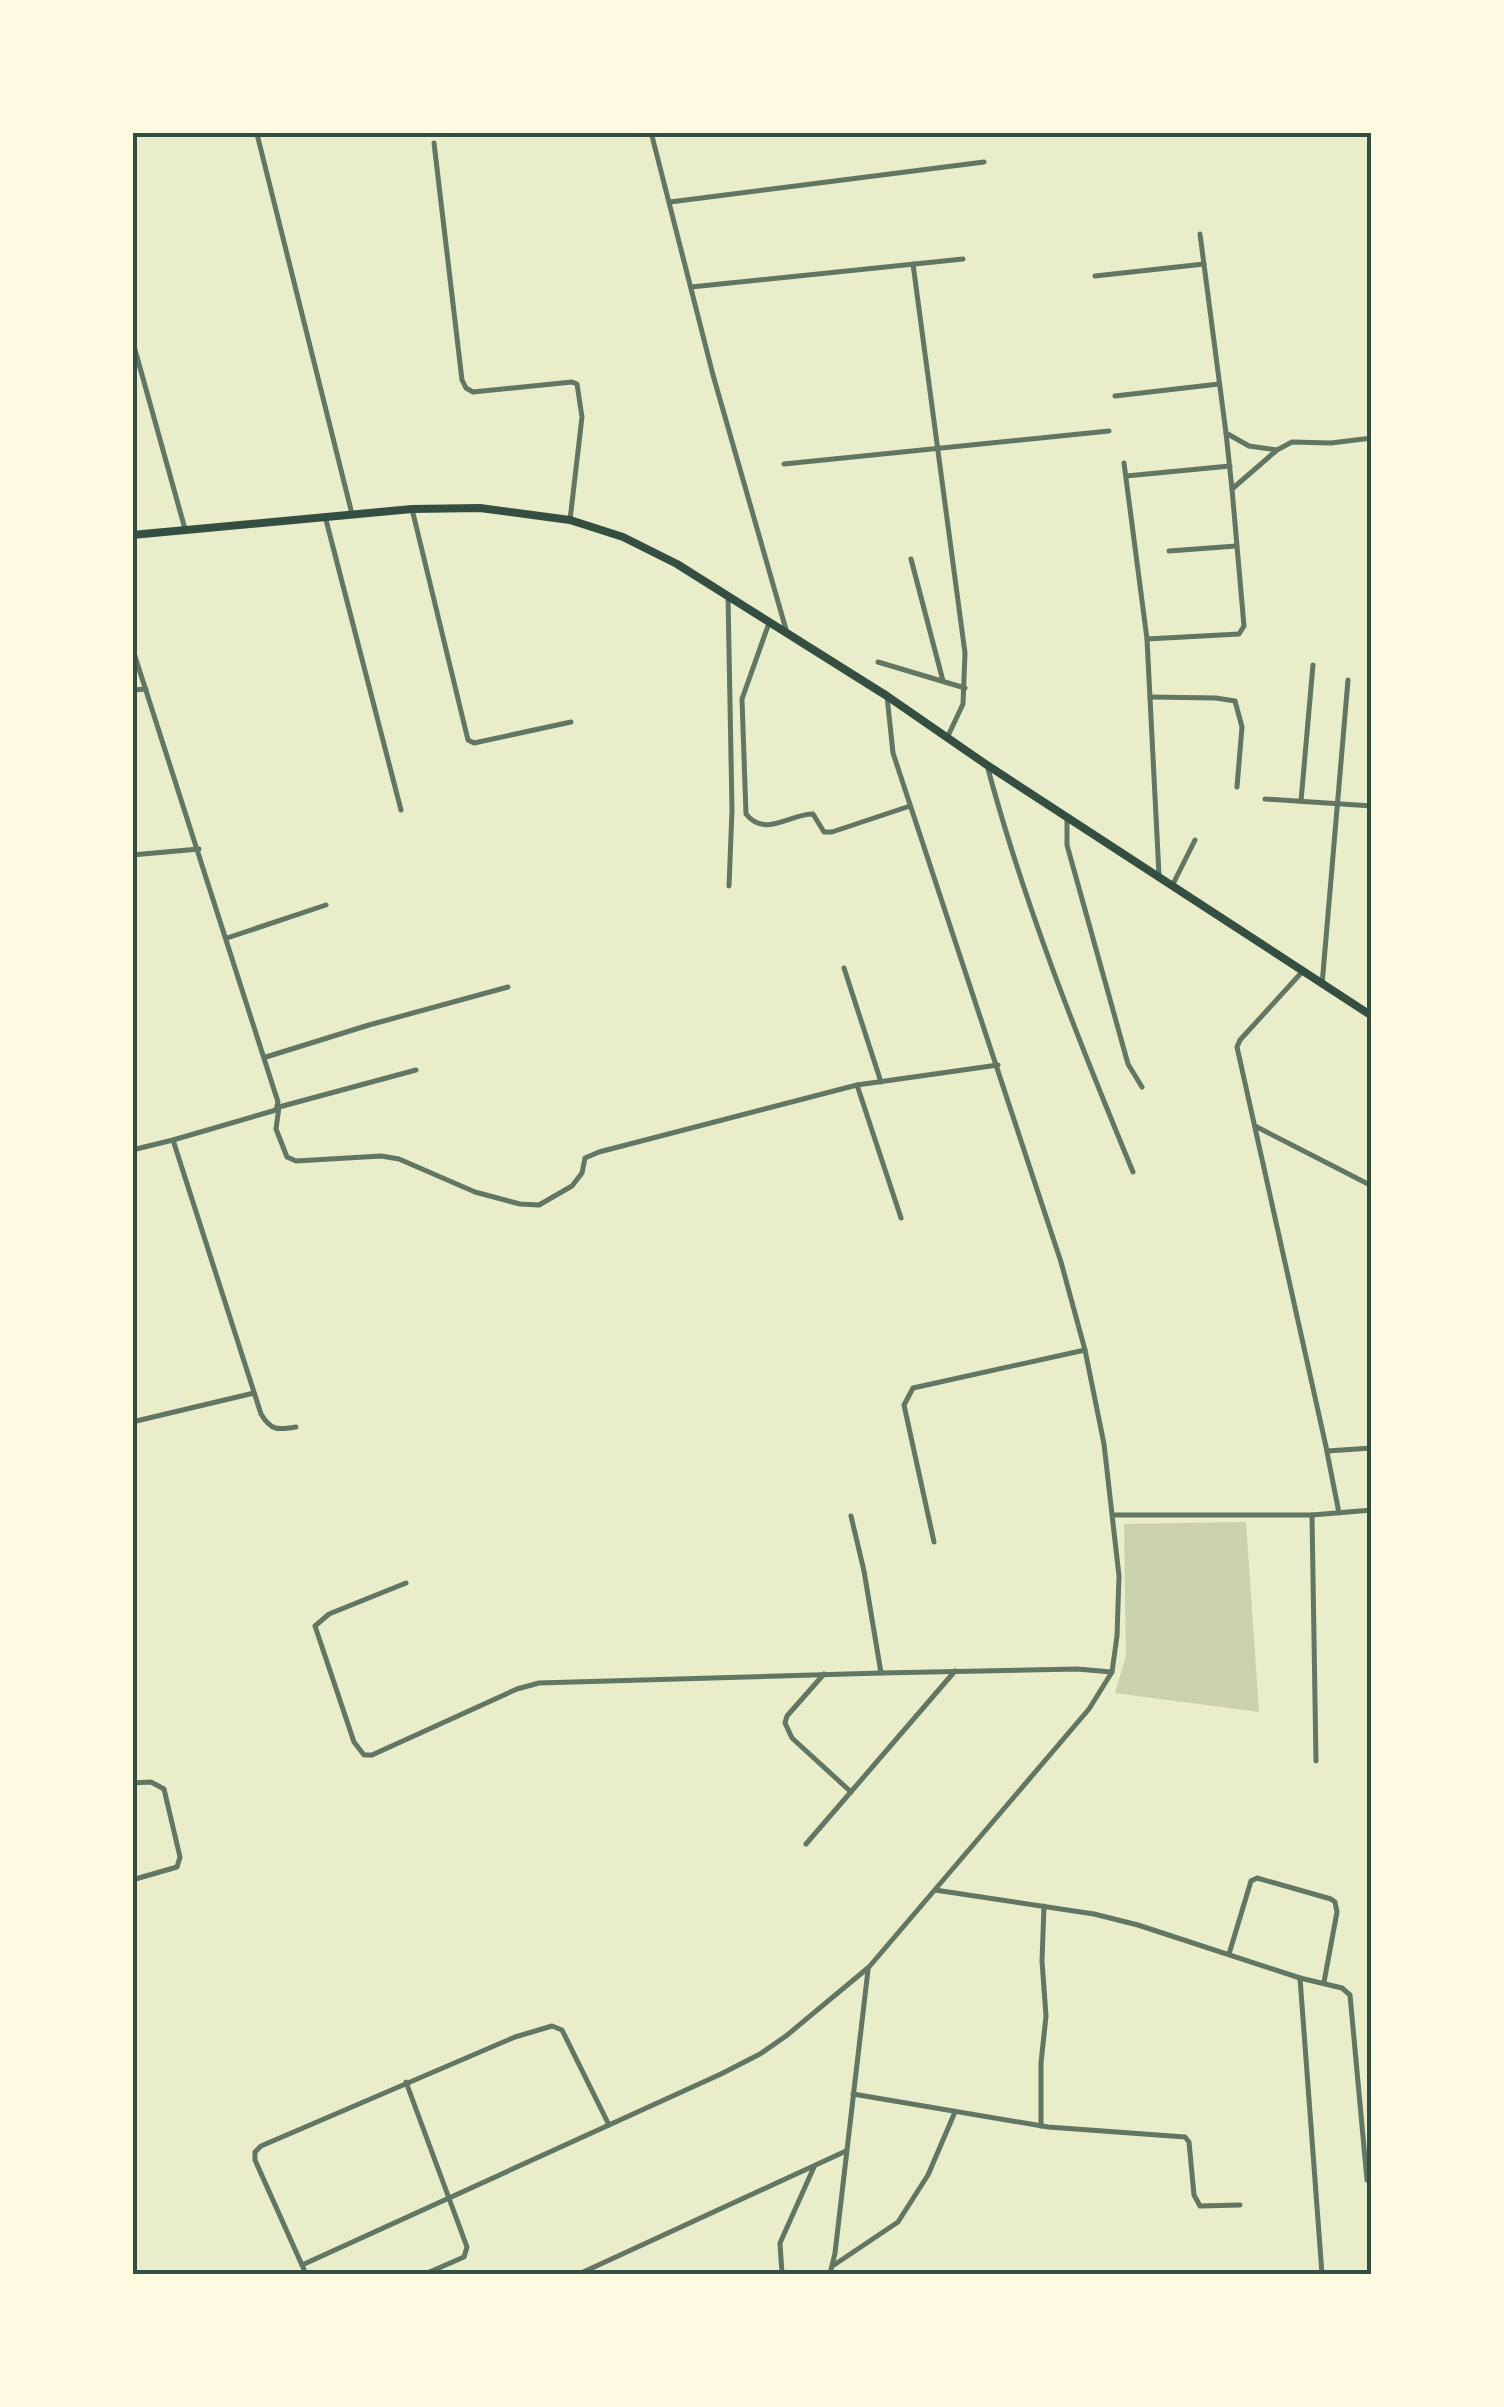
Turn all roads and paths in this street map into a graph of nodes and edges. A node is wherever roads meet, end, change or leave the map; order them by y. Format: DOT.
graph roads {
  1 [pos="651,132"];
  2 [pos="257,134"];
  3 [pos="434,143"];
  4 [pos="984,162"];
  5 [pos="669,202"];
  6 [pos="1200,234"];
  7 [pos="963,259"];
  8 [pos="913,264"];
  9 [pos="1204,264"];
  10 [pos="1095,276"];
  11 [pos="691,287"];
  12 [pos="132,339"];
  13 [pos="1219,384"];
  14 [pos="1115,396"];
  15 [pos="1109,431"];
  16 [pos="1226,433"];
  17 [pos="1372,438"];
  18 [pos="939,448"];
  19 [pos="1277,450"];
  20 [pos="1124,463"];
  21 [pos="784,464"];
  22 [pos="1230,466"];
  23 [pos="1126,476"];
  24 [pos="1232,489"];
  25 [pos="412,509"];
  26 [pos="352,514"];
  27 [pos="325,516"];
  28 [pos="570,520"];
  29 [pos="185,529"];
  30 [pos="132,535"];
  31 [pos="1236,546"];
  32 [pos="1169,551"];
  33 [pos="911,559"];
  34 [pos="728,596"];
  35 [pos="770,623"];
  36 [pos="787,632"];
  37 [pos="1147,640"];
  38 [pos="132,647"];
  39 [pos="878,662"];
  40 [pos="1313,665"];
  41 [pos="1348,680"];
  42 [pos="942,681"];
  43 [pos="965,688"];
  44 [pos="146,689"];
  45 [pos="132,690"];
  46 [pos="887,696"];
  47 [pos="1150,697"];
  48 [pos="571,722"];
  49 [pos="947,738"];
  50 [pos="987,765"];
  51 [pos="1237,787"];
  52 [pos="1265,799"];
  53 [pos="1300,801"];
  54 [pos="1339,803"];
  55 [pos="910,806"];
  56 [pos="1372,806"];
  57 [pos="401,810"];
  58 [pos="1067,816"];
  59 [pos="1196,840"];
  60 [pos="199,849"];
  61 [pos="132,855"];
  62 [pos="1159,874"];
  63 [pos="1173,884"];
  64 [pos="729,886"];
  65 [pos="326,905"];
  66 [pos="227,938"];
  67 [pos="844,968"];
  68 [pos="1302,972"];
  69 [pos="1322,985"];
  70 [pos="508,987"];
  71 [pos="1372,1016"];
  72 [pos="266,1057"];
  73 [pos="998,1066"];
  74 [pos="416,1070"];
  75 [pos="880,1082"];
  76 [pos="857,1085"];
  77 [pos="1142,1086"];
  78 [pos="279,1107"];
  79 [pos="1255,1126"];
  80 [pos="174,1140"];
  81 [pos="132,1150"];
  82 [pos="1133,1172"];
  83 [pos="1372,1186"];
  84 [pos="901,1218"];
  85 [pos="1085,1350"];
  86 [pos="254,1393"];
  87 [pos="132,1422"];
  88 [pos="296,1427"];
  89 [pos="1372,1448"];
  90 [pos="1327,1451"];
  91 [pos="1372,1510"];
  92 [pos="1339,1513"];
  93 [pos="1114,1515"];
  94 [pos="1312,1515"];
  95 [pos="850,1516"];
  96 [pos="934,1542"];
  97 [pos="406,1583"];
  98 [pos="955,1672"];
  99 [pos="1112,1672"];
  100 [pos="880,1673"];
  101 [pos="824,1674"];
  102 [pos="1316,1761"];
  103 [pos="132,1784"];
  104 [pos="851,1792"];
  105 [pos="806,1844"];
  106 [pos="132,1880"];
  107 [pos="935,1890"];
  108 [pos="1044,1906"];
  109 [pos="1229,1954"];
  110 [pos="869,1967"];
  111 [pos="1300,1978"];
  112 [pos="1324,1982"];
  113 [pos="406,2082"];
  114 [pos="852,2094"];
  115 [pos="954,2112"];
  116 [pos="608,2125"];
  117 [pos="1042,2126"];
  118 [pos="846,2151"];
  119 [pos="816,2164"];
  120 [pos="1372,2184"];
  121 [pos="450,2199"];
  122 [pos="1240,2205"];
  123 [pos="302,2265"];
  124 [pos="832,2266"];
  125 [pos="306,2274"];
  126 [pos="426,2274"];
  127 [pos="579,2274"];
  128 [pos="782,2274"];
  129 [pos="830,2274"];
  130 [pos="1322,2274"];
  1 -- 5 [label="street"];
  2 -- 26 [label="street"];
  3 -- 28 [label="street"];
  4 -- 5 [label="street"];
  5 -- 11 [label="street"];
  6 -- 9 [label="street"];
  7 -- 8 [label="street"];
  8 -- 11 [label="street"];
  8 -- 18 [label="street"];
  9 -- 10 [label="street"];
  9 -- 13 [label="street"];
  11 -- 36 [label="street"];
  12 -- 29 [label="street"];
  13 -- 14 [label="street"];
  13 -- 16 [label="street"];
  15 -- 18 [label="street"];
  16 -- 19 [label="street"];
  16 -- 22 [label="street"];
  17 -- 19 [label="street"];
  18 -- 21 [label="street"];
  18 -- 43 [label="street"];
  19 -- 24 [label="street"];
  20 -- 23 [label="street"];
  22 -- 23 [label="street"];
  22 -- 24 [label="street"];
  23 -- 37 [label="street"];
  24 -- 31 [label="street"];
  25 -- 26 [label="main road"];
  25 -- 28 [label="main road"];
  25 -- 48 [label="street"];
  26 -- 27 [label="main road"];
  27 -- 29 [label="main road"];
  27 -- 57 [label="street"];
  28 -- 34 [label="main road"];
  29 -- 30 [label="main road"];
  31 -- 32 [label="street"];
  31 -- 37 [label="street"];
  33 -- 42 [label="street"];
  34 -- 35 [label="main road"];
  34 -- 64 [label="street"];
  35 -- 36 [label="main road"];
  35 -- 55 [label="street"];
  36 -- 46 [label="main road"];
  37 -- 47 [label="street"];
  38 -- 44 [label="street"];
  39 -- 42 [label="street"];
  40 -- 53 [label="street"];
  41 -- 54 [label="street"];
  42 -- 43 [label="street"];
  43 -- 49 [label="street"];
  44 -- 45 [label="street"];
  44 -- 60 [label="street"];
  46 -- 49 [label="main road"];
  46 -- 55 [label="street"];
  47 -- 51 [label="street"];
  47 -- 62 [label="street"];
  49 -- 50 [label="main road"];
  50 -- 58 [label="main road"];
  50 -- 82 [label="street"];
  52 -- 53 [label="street"];
  53 -- 54 [label="street"];
  54 -- 56 [label="street"];
  54 -- 69 [label="street"];
  55 -- 73 [label="street"];
  58 -- 62 [label="main road"];
  58 -- 77 [label="street"];
  59 -- 63 [label="street"];
  60 -- 61 [label="street"];
  60 -- 66 [label="street"];
  62 -- 63 [label="main road"];
  63 -- 68 [label="main road"];
  65 -- 66 [label="street"];
  66 -- 72 [label="street"];
  67 -- 75 [label="street"];
  68 -- 69 [label="main road"];
  68 -- 79 [label="street"];
  69 -- 71 [label="main road"];
  70 -- 72 [label="street"];
  72 -- 78 [label="street"];
  73 -- 75 [label="street"];
  73 -- 85 [label="street"];
  74 -- 78 [label="street"];
  75 -- 76 [label="street"];
  76 -- 78 [label="street"];
  76 -- 84 [label="street"];
  78 -- 80 [label="street"];
  79 -- 83 [label="street"];
  79 -- 90 [label="street"];
  80 -- 81 [label="street"];
  80 -- 86 [label="street"];
  85 -- 93 [label="street"];
  85 -- 96 [label="street"];
  86 -- 87 [label="street"];
  86 -- 88 [label="street"];
  89 -- 90 [label="street"];
  90 -- 92 [label="street"];
  91 -- 92 [label="street"];
  92 -- 94 [label="street"];
  93 -- 94 [label="street"];
  93 -- 99 [label="street"];
  94 -- 102 [label="street"];
  95 -- 100 [label="street"];
  97 -- 101 [label="street"];
  98 -- 99 [label="street"];
  98 -- 100 [label="street"];
  98 -- 104 [label="street"];
  99 -- 107 [label="street"];
  100 -- 101 [label="street"];
  101 -- 104 [label="street"];
  103 -- 106 [label="street"];
  104 -- 105 [label="street"];
  107 -- 108 [label="street"];
  107 -- 110 [label="street"];
  108 -- 109 [label="street"];
  108 -- 117 [label="street"];
  109 -- 111 [label="street"];
  109 -- 112 [label="street"];
  110 -- 114 [label="street"];
  110 -- 116 [label="street"];
  111 -- 112 [label="street"];
  111 -- 130 [label="street"];
  112 -- 120 [label="street"];
  113 -- 116 [label="street"];
  113 -- 121 [label="street"];
  113 -- 123 [label="street"];
  114 -- 115 [label="street"];
  114 -- 118 [label="street"];
  115 -- 117 [label="street"];
  115 -- 124 [label="street"];
  116 -- 121 [label="street"];
  117 -- 122 [label="street"];
  118 -- 119 [label="street"];
  118 -- 124 [label="street"];
  119 -- 127 [label="street"];
  119 -- 128 [label="street"];
  121 -- 123 [label="street"];
  121 -- 126 [label="street"];
  123 -- 125 [label="street"];
  124 -- 129 [label="street"];
}
